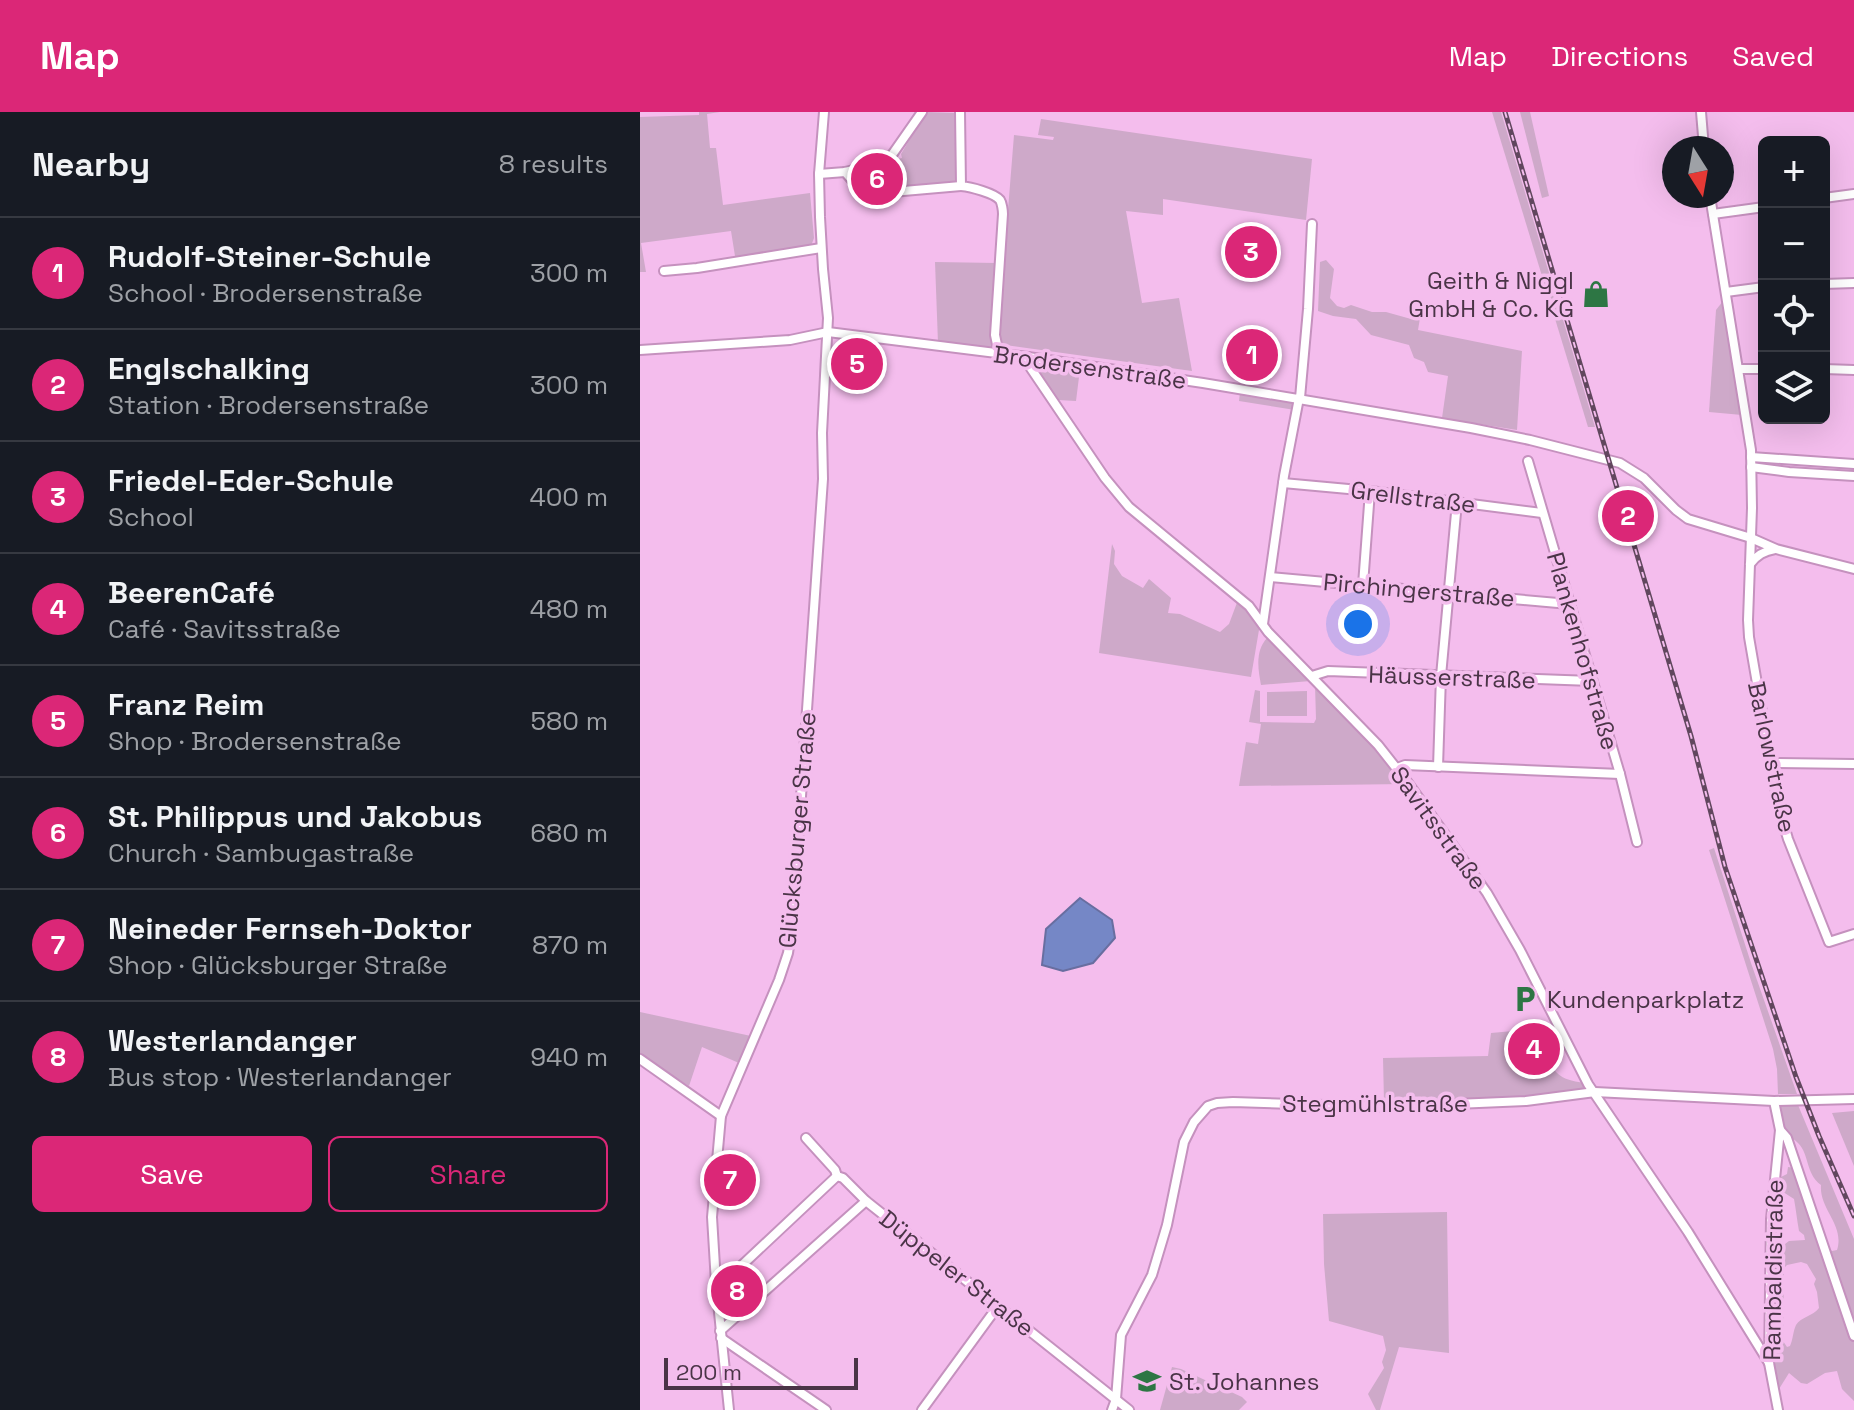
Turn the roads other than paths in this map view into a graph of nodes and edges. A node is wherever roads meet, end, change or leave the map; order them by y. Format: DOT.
graph roads {
  1 [pos="824,112"];
  2 [pos="922,112"];
  3 [pos="960,112"];
  4 [pos="1701,112"];
  5 [pos="1703,136"];
  6 [pos="845,172"];
  7 [pos="819,174"];
  8 [pos="961,186"];
  9 [pos="1854,194"];
  10 [pos="1830,197"];
  11 [pos="1712,208"];
  12 [pos="1758,208"];
  13 [pos="1713,214"];
  14 [pos="1312,224"];
  15 [pos="821,248"];
  16 [pos="664,271"];
  17 [pos="1854,283"];
  18 [pos="1830,284"];
  19 [pos="1758,288"];
  20 [pos="1726,292"];
  21 [pos="828,332"];
  22 [pos="640,350"];
  23 [pos="999,354"];
  24 [pos="1028,357"];
  25 [pos="1739,369"];
  26 [pos="1758,369"];
  27 [pos="1830,369"];
  28 [pos="1854,370"];
  29 [pos="1299,398"];
  30 [pos="1751,457"];
  31 [pos="1528,461"];
  32 [pos="1854,464"];
  33 [pos="1751,467"];
  34 [pos="1854,476"];
  35 [pos="1283,483"];
  36 [pos="1370,491"];
  37 [pos="1457,502"];
  38 [pos="1542,513"];
  39 [pos="1751,538"];
  40 [pos="1776,549"];
  41 [pos="1750,564"];
  42 [pos="1854,569"];
  43 [pos="1270,577"];
  44 [pos="1363,585"];
  45 [pos="1449,593"];
  46 [pos="1569,604"];
  47 [pos="1263,624"];
  48 [pos="1312,676"];
  49 [pos="1441,676"];
  50 [pos="1592,681"];
  51 [pos="1770,763"];
  52 [pos="1854,764"];
  53 [pos="1438,767"];
  54 [pos="1397,768"];
  55 [pos="1620,774"];
  56 [pos="1637,842"];
  57 [pos="1854,934"];
  58 [pos="640,1059"];
  59 [pos="1595,1092"];
  60 [pos="1854,1099"];
  61 [pos="1774,1101"];
  62 [pos="721,1116"];
  63 [pos="1780,1130"];
  64 [pos="806,1138"];
  65 [pos="837,1176"];
  66 [pos="866,1201"];
  67 [pos="720,1283"];
  68 [pos="998,1306"];
  69 [pos="745,1310"];
  70 [pos="720,1334"];
  71 [pos="1854,1336"];
  72 [pos="1769,1363"];
  73 [pos="1116,1399"];
  74 [pos="729,1410"];
  75 [pos="826,1410"];
  76 [pos="922,1410"];
  77 [pos="1112,1410"];
  78 [pos="1129,1410"];
  79 [pos="1778,1410"];
  1 -- 7 [label="street, Glücksburger Straße"];
  2 -- 6 [label="street"];
  3 -- 8 [label="street"];
  4 -- 5 [label="street"];
  6 -- 7 [label="street"];
  6 -- 8 [label="street"];
  7 -- 15 [label="street, Glücksburger Straße"];
  8 -- 23 [label="street"];
  9 -- 10 [label="street"];
  11 -- 13 [label="street, Barlowstraße"];
  12 -- 13 [label="street"];
  13 -- 20 [label="street, Barlowstraße"];
  14 -- 29 [label="street"];
  15 -- 16 [label="street"];
  15 -- 21 [label="street, Glücksburger Straße"];
  17 -- 18 [label="street"];
  19 -- 20 [label="street"];
  20 -- 25 [label="street, Barlowstraße"];
  21 -- 22 [label="street, Brodersenstraße"];
  21 -- 23 [label="street, Brodersenstraße"];
  21 -- 62 [label="street, Glücksburger Straße"];
  23 -- 24 [label="street, Brodersenstraße"];
  24 -- 29 [label="street, Brodersenstraße"];
  24 -- 47 [label="street, Savitsstraße"];
  25 -- 26 [label="street"];
  25 -- 30 [label="street, Barlowstraße"];
  27 -- 28 [label="street"];
  29 -- 35 [label="street"];
  29 -- 39 [label="street, Brodersenstraße"];
  30 -- 32 [label="street"];
  30 -- 33 [label="street, Barlowstraße"];
  31 -- 38 [label="street, Plankenhofstraße"];
  33 -- 34 [label="street"];
  33 -- 39 [label="street, Barlowstraße"];
  35 -- 36 [label="street, Grellstraße"];
  35 -- 43 [label="street"];
  36 -- 37 [label="street, Grellstraße"];
  36 -- 44 [label="street"];
  37 -- 38 [label="street, Grellstraße"];
  37 -- 45 [label="street"];
  38 -- 46 [label="street, Plankenhofstraße"];
  39 -- 40 [label="street, Brodersenstraße"];
  39 -- 41 [label="street, Barlowstraße"];
  40 -- 41 [label="street"];
  40 -- 42 [label="street, Brodersenstraße"];
  41 -- 51 [label="street, Barlowstraße"];
  43 -- 44 [label="street, Pirchingerstraße"];
  43 -- 47 [label="street"];
  44 -- 45 [label="street, Pirchingerstraße"];
  45 -- 46 [label="street, Pirchingerstraße"];
  45 -- 49 [label="street"];
  46 -- 50 [label="street, Plankenhofstraße"];
  47 -- 48 [label="street, Savitsstraße"];
  48 -- 49 [label="street, Häusserstraße"];
  48 -- 54 [label="street, Savitsstraße"];
  49 -- 50 [label="street, Häusserstraße"];
  49 -- 53 [label="street"];
  50 -- 55 [label="street, Plankenhofstraße"];
  51 -- 52 [label="street"];
  51 -- 57 [label="street, Barlowstraße"];
  53 -- 54 [label="street"];
  53 -- 55 [label="street"];
  54 -- 59 [label="street, Savitsstraße"];
  55 -- 56 [label="street, Plankenhofstraße"];
  58 -- 62 [label="street"];
  59 -- 61 [label="street, Stegmühlstraße"];
  59 -- 72 [label="street, Savitsstraße"];
  59 -- 73 [label="street, Stegmühlstraße"];
  60 -- 61 [label="street, Stegmühlstraße"];
  61 -- 63 [label="street"];
  62 -- 67 [label="street, Glücksburger Straße"];
  63 -- 71 [label="street"];
  63 -- 72 [label="street, Rambaldistraße"];
  64 -- 65 [label="street, Düppeler Straße"];
  65 -- 66 [label="street, Düppeler Straße"];
  65 -- 67 [label="street"];
  66 -- 68 [label="street, Düppeler Straße"];
  66 -- 69 [label="street"];
  67 -- 69 [label="street"];
  67 -- 70 [label="street, Glücksburger Straße"];
  68 -- 73 [label="street, Düppeler Straße"];
  68 -- 76 [label="street"];
  69 -- 70 [label="street"];
  70 -- 74 [label="street, Glücksburger Straße"];
  70 -- 75 [label="street"];
  72 -- 79 [label="street, Rambaldistraße"];
  73 -- 77 [label="street"];
  73 -- 78 [label="street, Düppeler Straße"];
}
